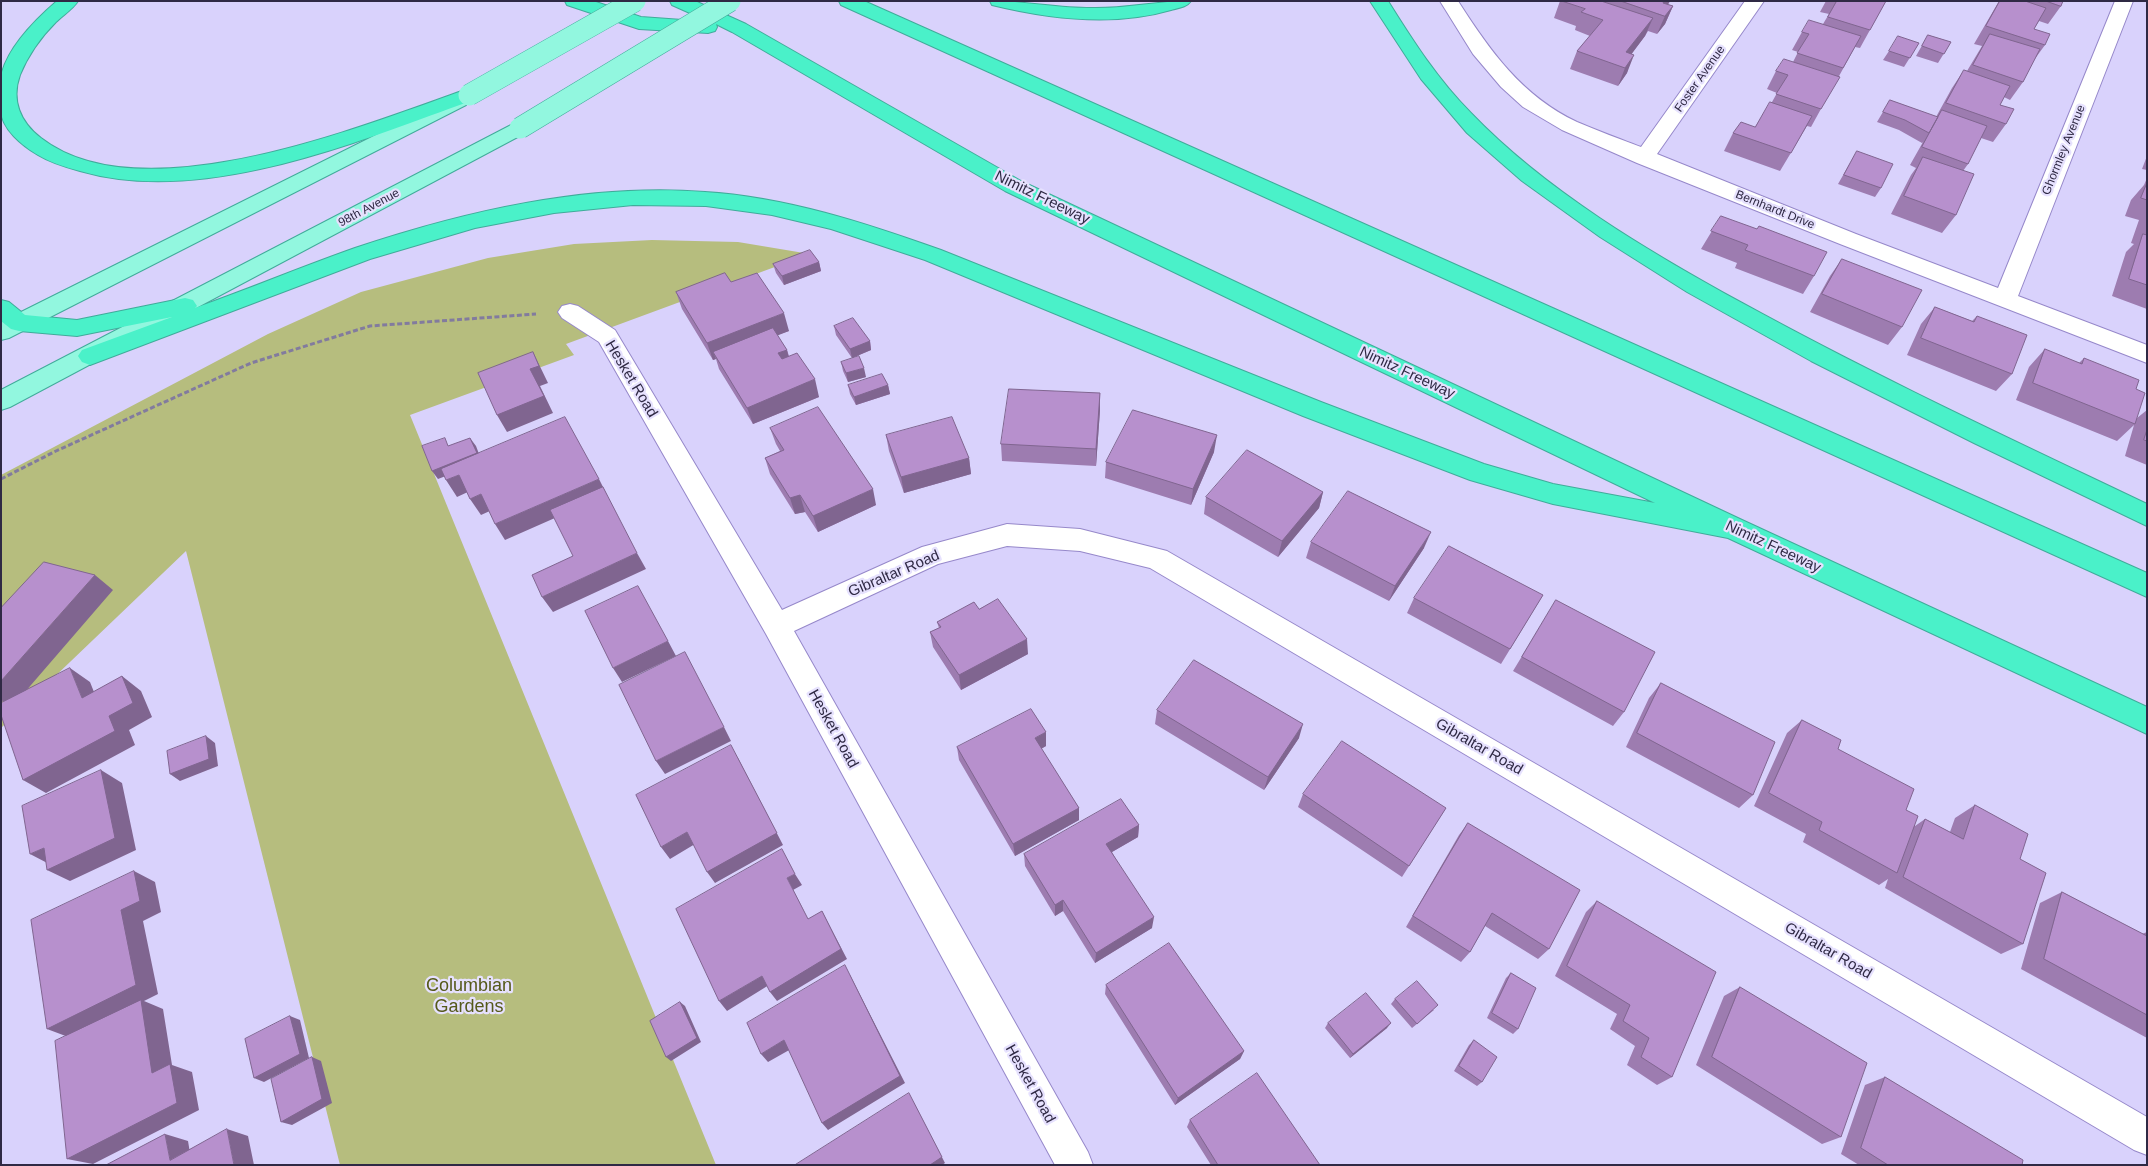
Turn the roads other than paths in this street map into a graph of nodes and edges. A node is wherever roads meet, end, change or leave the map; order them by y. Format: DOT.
graph roads {
  1 [pos="69,1"];
  2 [pos="574,1"];
  3 [pos="635,1"];
  4 [pos="679,1"];
  5 [pos="730,1"];
  6 [pos="848,1"];
  7 [pos="999,1"];
  8 [pos="1182,1"];
  9 [pos="1379,1"];
  10 [pos="1449,1"];
  11 [pos="1755,1"];
  12 [pos="2124,1"];
  13 [pos="739,28"];
  14 [pos="469,95"];
  15 [pos="1644,158"];
  16 [pos="2005,300"];
  17 [pos="184,306"];
  18 [pos="1,308"];
  19 [pos="570,312"];
  20 [pos="10,328"];
  21 [pos="2147,354"];
  22 [pos="90,356"];
  23 [pos="1,401"];
  24 [pos="2147,516"];
  25 [pos="1734,528"];
  26 [pos="2147,586"];
  27 [pos="776,626"];
  28 [pos="2147,721"];
  29 [pos="2147,1137"];
  30 [pos="1075,1165"];
  1 -- 14 [label="highway"];
  2 -- 13 [label="highway"];
  3 -- 14 [label="main road, bridge"];
  4 -- 13 [label="highway, Nimitz Freeway"];
  5 -- 17 [label="main road, 98th Avenue, bridge"];
  6 -- 26 [label="highway"];
  7 -- 8 [label="highway"];
  9 -- 24 [label="highway"];
  10 -- 15 [label="street, Bernhardt Drive"];
  11 -- 15 [label="street, Foster Avenue"];
  12 -- 16 [label="street, Ghormley Avenue"];
  13 -- 25 [label="highway, Nimitz Freeway"];
  14 -- 20 [label="main road"];
  15 -- 16 [label="street, Bernhardt Drive"];
  16 -- 21 [label="street, Bernhardt Drive"];
  17 -- 20 [label="highway"];
  17 -- 22 [label="main road, 98th Avenue"];
  18 -- 20 [label="highway"];
  19 -- 27 [label="street, Hesket Road"];
  22 -- 23 [label="main road, 98th Avenue"];
  22 -- 25 [label="highway"];
  25 -- 28 [label="highway, Nimitz Freeway"];
  27 -- 29 [label="street, Gibraltar Road"];
  27 -- 30 [label="street, Hesket Road"];
}
